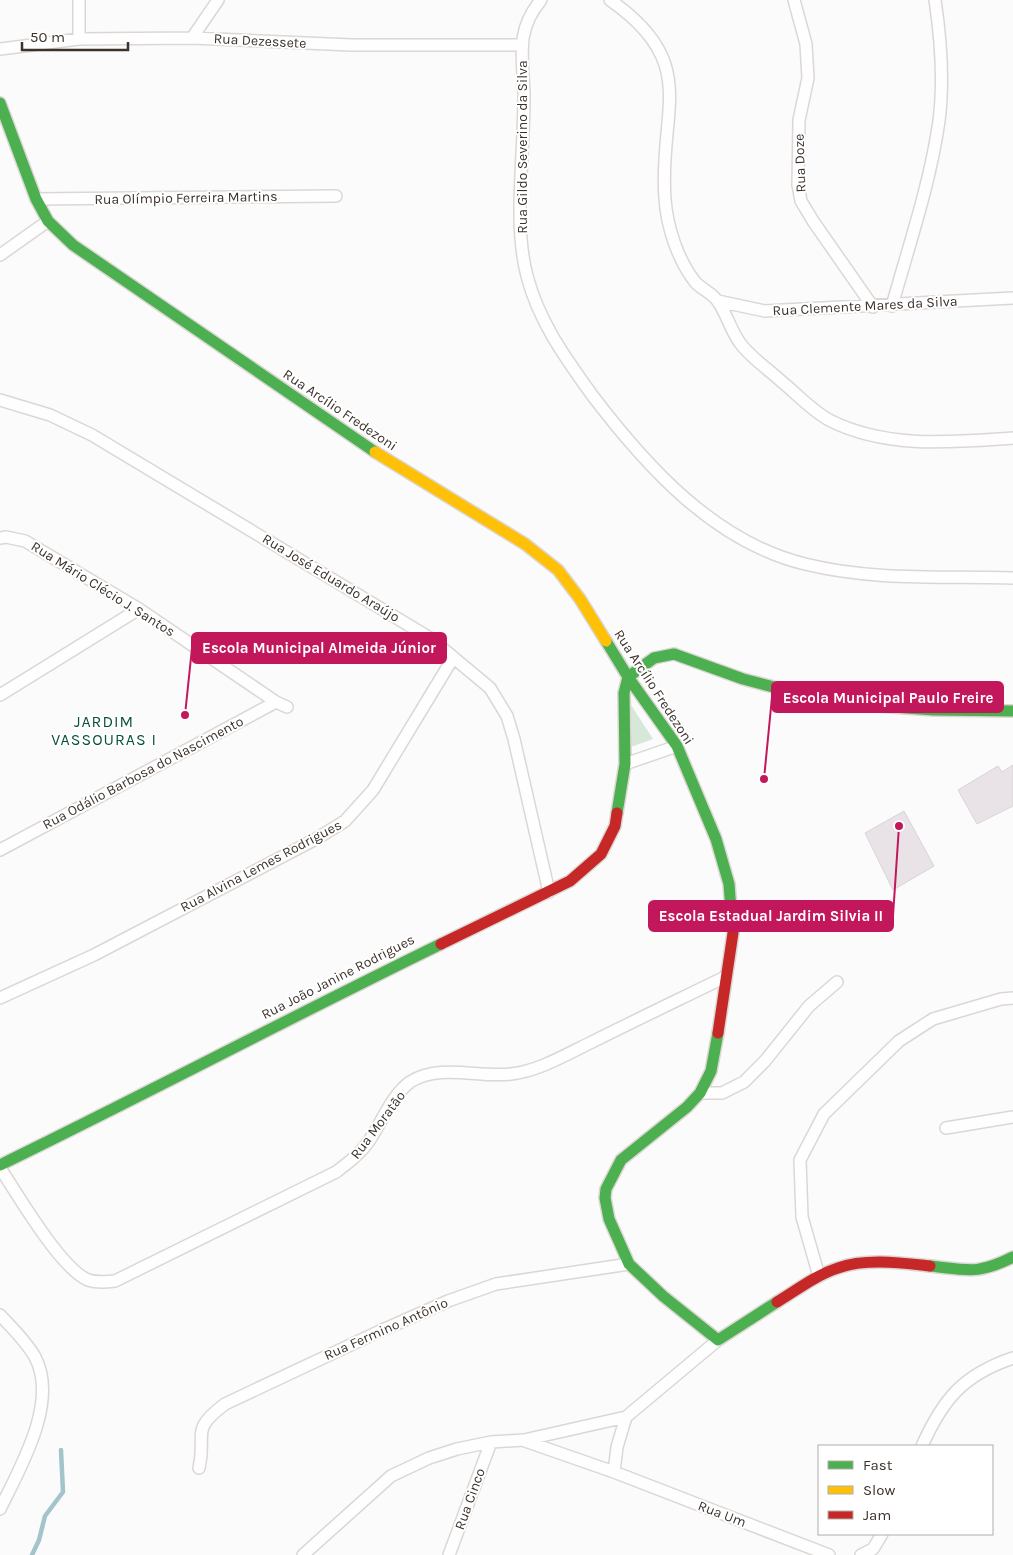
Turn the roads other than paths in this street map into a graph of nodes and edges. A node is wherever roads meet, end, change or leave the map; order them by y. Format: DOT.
graph roads {
  1 [pos="79,0"];
  2 [pos="218,0"];
  3 [pos="541,0"];
  4 [pos="610,0"];
  5 [pos="794,0"];
  6 [pos="935,0"];
  7 [pos="192,38"];
  8 [pos="79,39"];
  9 [pos="521,45"];
  10 [pos="0,49"];
  11 [pos="0,102"];
  12 [pos="4,123"];
  13 [pos="336,196"];
  14 [pos="36,199"];
  15 [pos="48,221"];
  16 [pos="0,255"];
  17 [pos="1013,298"];
  18 [pos="718,301"];
  19 [pos="892,306"];
  20 [pos="873,307"];
  21 [pos="0,400"];
  22 [pos="1013,438"];
  23 [pos="0,538"];
  24 [pos="1013,578"];
  25 [pos="139,609"];
  26 [pos="453,658"];
  27 [pos="628,677"];
  28 [pos="0,695"];
  29 [pos="281,704"];
  30 [pos="1013,711"];
  31 [pos="677,746"];
  32 [pos="625,764"];
  33 [pos="0,850"];
  34 [pos="549,892"];
  35 [pos="725,977"];
  36 [pos="837,982"];
  37 [pos="0,998"];
  38 [pos="1013,998"];
  39 [pos="700,1093"];
  40 [pos="1013,1117"];
  41 [pos="946,1128"];
  42 [pos="0,1166"];
  43 [pos="1013,1257"];
  44 [pos="629,1264"];
  45 [pos="819,1276"];
  46 [pos="1,1317"];
  47 [pos="718,1340"];
  48 [pos="1013,1358"];
  49 [pos="626,1417"];
  50 [pos="524,1440"];
  51 [pos="491,1442"];
  52 [pos="922,1445"];
  53 [pos="198,1468"];
  54 [pos="614,1472"];
  55 [pos="0,1509"];
  56 [pos="882,1535"];
  57 [pos="876,1552"];
  58 [pos="303,1555"];
  59 [pos="449,1555"];
  60 [pos="829,1555"];
  61 [pos="862,1555"];
  1 -- 8 [label="street"];
  2 -- 7 [label="street"];
  3 -- 9 [label="street, Rua Gildo Severino da Silva"];
  4 -- 18 [label="street"];
  5 -- 20 [label="street, Rua Doze"];
  6 -- 19 [label="street"];
  7 -- 8 [label="street, Rua Dezessete"];
  7 -- 9 [label="street, Rua Dezessete"];
  8 -- 10 [label="street, Rua Dezessete"];
  9 -- 24 [label="street, Rua Gildo Severino da Silva"];
  11 -- 12 [label="street, Rua Arcílio Fredezoni"];
  12 -- 14 [label="street, Rua Arcílio Fredezoni"];
  13 -- 14 [label="street, Rua Olímpio Ferreira Martins"];
  14 -- 15 [label="street, Rua Arcílio Fredezoni"];
  15 -- 16 [label="street"];
  15 -- 27 [label="street, Rua Arcílio Fredezoni"];
  17 -- 19 [label="street, Rua Clemente Mares da Silva"];
  18 -- 20 [label="street, Rua Clemente Mares da Silva"];
  18 -- 22 [label="street"];
  19 -- 20 [label="street, Rua Clemente Mares da Silva"];
  21 -- 26 [label="street, Rua José Eduardo Araújo"];
  23 -- 25 [label="street, Rua Mário Clécio J. Santos"];
  25 -- 28 [label="street"];
  25 -- 29 [label="street, Rua Mário Clécio J. Santos"];
  26 -- 34 [label="street, Rua José Eduardo Araújo"];
  26 -- 37 [label="street, Rua Alvina Lemes Rodrigues"];
  27 -- 30 [label="street"];
  27 -- 31 [label="street, Rua Arcílio Fredezoni"];
  27 -- 32 [label="street, Rua João Janine Rodrigues"];
  29 -- 33 [label="street, Rua Odálio Barbosa do Nascimento"];
  31 -- 32 [label="street"];
  31 -- 35 [label="street, Rua Arcílio Fredezoni"];
  32 -- 34 [label="street, Rua João Janine Rodrigues"];
  34 -- 42 [label="street, Rua João Janine Rodrigues"];
  35 -- 39 [label="street, Rua Arcílio Fredezoni"];
  35 -- 42 [label="street, Rua Moratão"];
  36 -- 39 [label="street"];
  38 -- 45 [label="street"];
  39 -- 44 [label="street, Rua Arcílio Fredezoni"];
  40 -- 41 [label="street"];
  43 -- 45 [label="street"];
  44 -- 47 [label="street, Rua Arcílio Fredezoni"];
  44 -- 53 [label="street, Rua Fermino Antônio"];
  45 -- 47 [label="street"];
  46 -- 55 [label="street"];
  47 -- 49 [label="street"];
  48 -- 52 [label="street"];
  49 -- 50 [label="street"];
  49 -- 54 [label="street"];
  50 -- 51 [label="street"];
  50 -- 54 [label="street, Rua Um"];
  51 -- 58 [label="street"];
  51 -- 59 [label="street, Rua Cinco"];
  54 -- 60 [label="street, Rua Um"];
  56 -- 57 [label="street"];
  57 -- 61 [label="street"];
}
